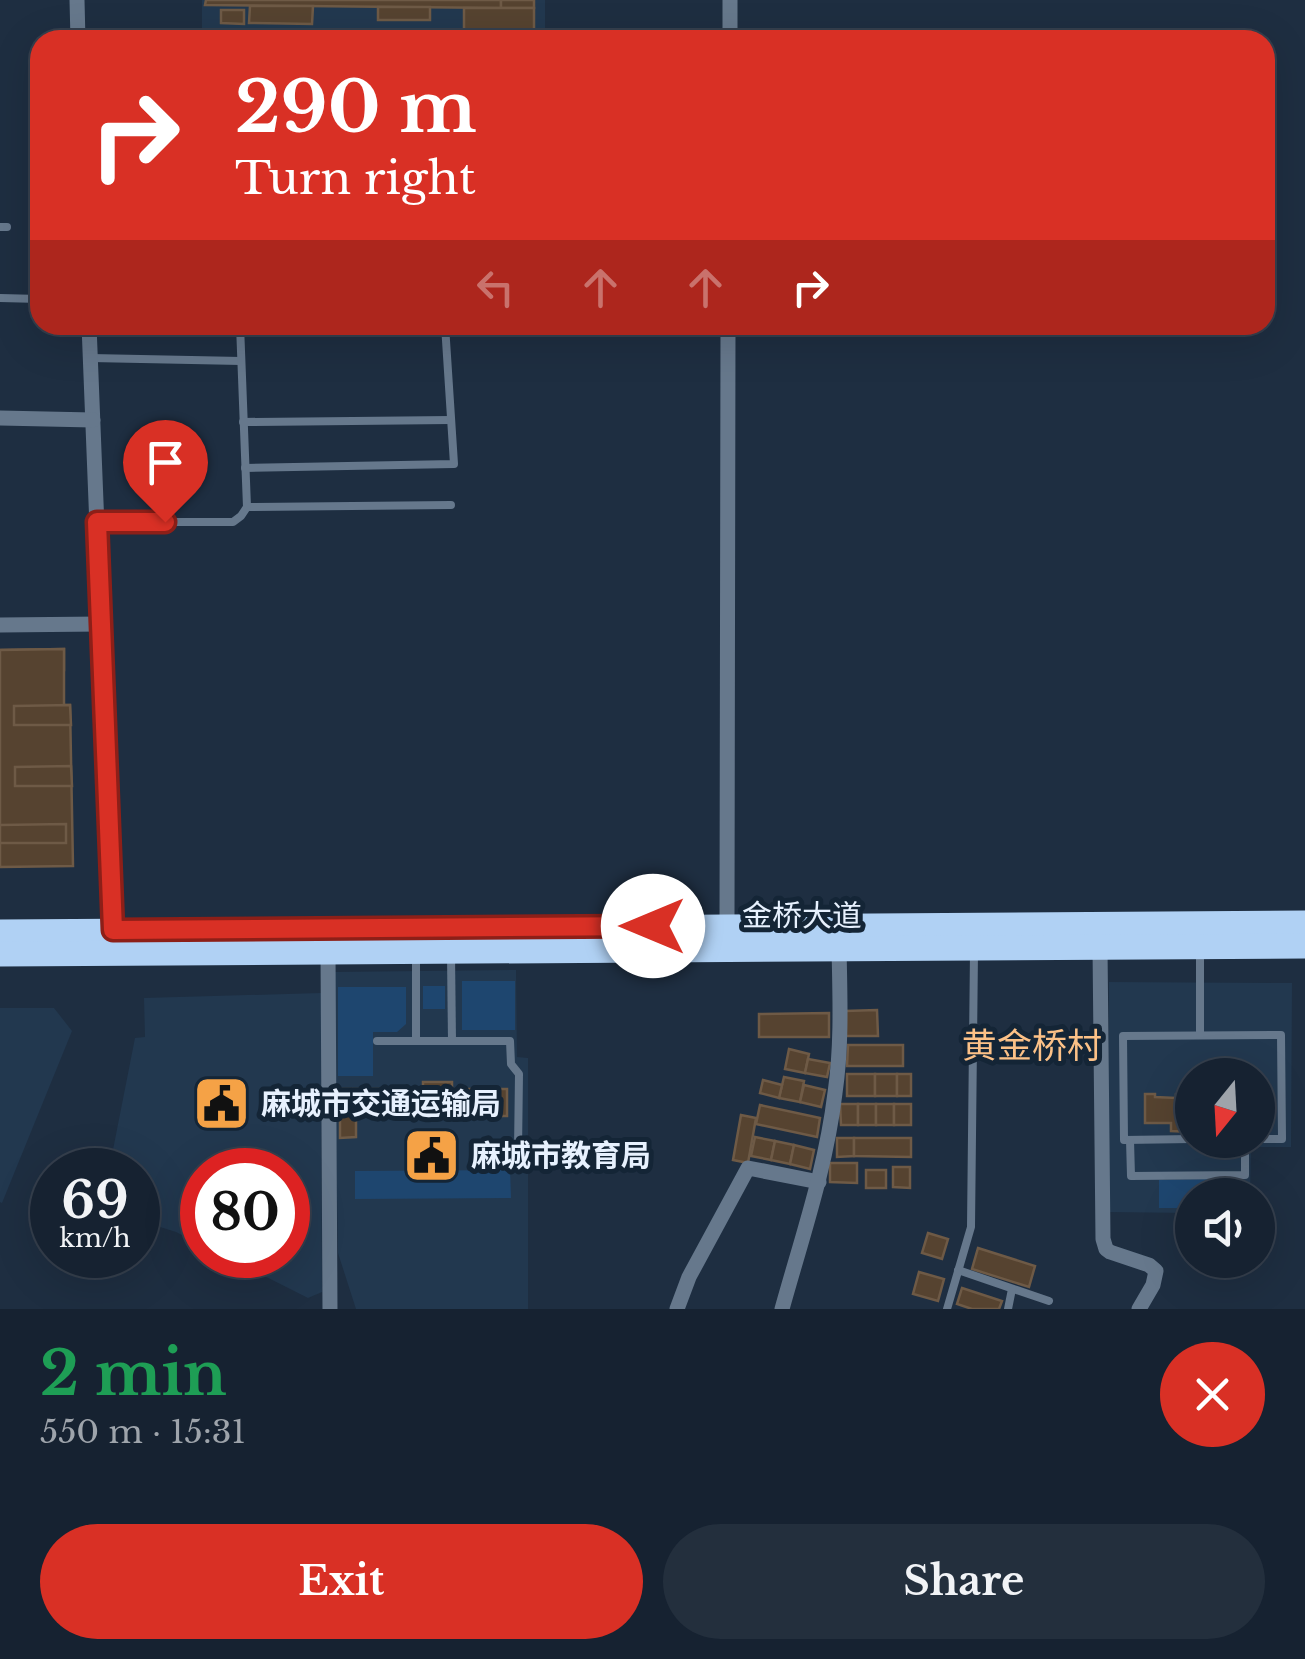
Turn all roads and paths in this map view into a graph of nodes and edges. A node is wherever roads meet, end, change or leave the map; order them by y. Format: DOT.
graph roads {
  1 [pos="77,0"];
  2 [pos="730,0"];
  3 [pos="78,30"];
  4 [pos="730,30"];
  5 [pos="0,298"];
  6 [pos="30,298"];
  7 [pos="89,335"];
  8 [pos="240,335"];
  9 [pos="446,335"];
  10 [pos="728,335"];
  11 [pos="91,358"];
  12 [pos="241,361"];
  13 [pos="0,418"];
  14 [pos="93,420"];
  15 [pos="451,420"];
  16 [pos="243,422"];
  17 [pos="245,468"];
  18 [pos="451,505"];
  19 [pos="248,508"];
  20 [pos="97,522"];
  21 [pos="101,624"];
  22 [pos="0,625"];
  23 [pos="1305,923"];
  24 [pos="727,926"];
  25 [pos="113,930"];
  26 [pos="0,932"];
  27 [pos="1100,946"];
  28 [pos="1200,946"];
  29 [pos="1305,946"];
  30 [pos="974,947"];
  31 [pos="839,948"];
  32 [pos="416,950"];
  33 [pos="451,950"];
  34 [pos="328,951"];
  35 [pos="0,954"];
  36 [pos="1200,1036"];
  37 [pos="377,1041"];
  38 [pos="416,1041"];
  39 [pos="452,1041"];
  40 [pos="1275,1139"];
  41 [pos="1130,1140"];
  42 [pos="1175,1140"];
  43 [pos="518,1150"];
  44 [pos="1246,1158"];
  45 [pos="819,1182"];
  46 [pos="958,1270"];
  47 [pos="1012,1288"];
  48 [pos="1050,1301"];
  49 [pos="330,1309"];
  50 [pos="677,1309"];
  51 [pos="782,1309"];
  52 [pos="947,1309"];
  53 [pos="1008,1309"];
  54 [pos="1139,1309"];
  1 -- 3 [label="street"];
  2 -- 4 [label="street"];
  5 -- 6 [label="lane"];
  7 -- 11 [label="street"];
  8 -- 12 [label="lane"];
  9 -- 15 [label="lane"];
  10 -- 24 [label="street"];
  11 -- 12 [label="lane"];
  11 -- 14 [label="street"];
  12 -- 16 [label="lane"];
  13 -- 14 [label="street"];
  14 -- 20 [label="street"];
  15 -- 16 [label="lane"];
  15 -- 17 [label="lane"];
  16 -- 17 [label="lane"];
  17 -- 19 [label="lane"];
  18 -- 19 [label="lane"];
  19 -- 20 [label="lane"];
  20 -- 21 [label="street"];
  21 -- 22 [label="street"];
  21 -- 25 [label="street"];
  23 -- 24 [label="highway, 金桥大道"];
  24 -- 25 [label="highway, 金桥大道"];
  25 -- 26 [label="highway, 金桥大道"];
  27 -- 28 [label="highway, 金桥大道"];
  27 -- 30 [label="highway, 金桥大道"];
  27 -- 54 [label="street"];
  28 -- 29 [label="highway, 金桥大道"];
  28 -- 36 [label="lane"];
  30 -- 31 [label="highway, 金桥大道"];
  30 -- 46 [label="lane"];
  31 -- 33 [label="highway, 金桥大道"];
  31 -- 45 [label="street"];
  32 -- 33 [label="highway, 金桥大道"];
  32 -- 34 [label="highway, 金桥大道"];
  32 -- 38 [label="lane"];
  33 -- 39 [label="lane"];
  34 -- 35 [label="highway, 金桥大道"];
  34 -- 49 [label="street"];
  36 -- 40 [label="lane"];
  36 -- 41 [label="lane"];
  37 -- 38 [label="lane"];
  38 -- 39 [label="lane"];
  39 -- 43 [label="lane"];
  41 -- 42 [label="lane"];
  41 -- 44 [label="lane"];
  45 -- 50 [label="street"];
  45 -- 51 [label="street"];
  46 -- 47 [label="lane"];
  46 -- 52 [label="lane"];
  47 -- 48 [label="lane"];
  47 -- 53 [label="lane"];
}
